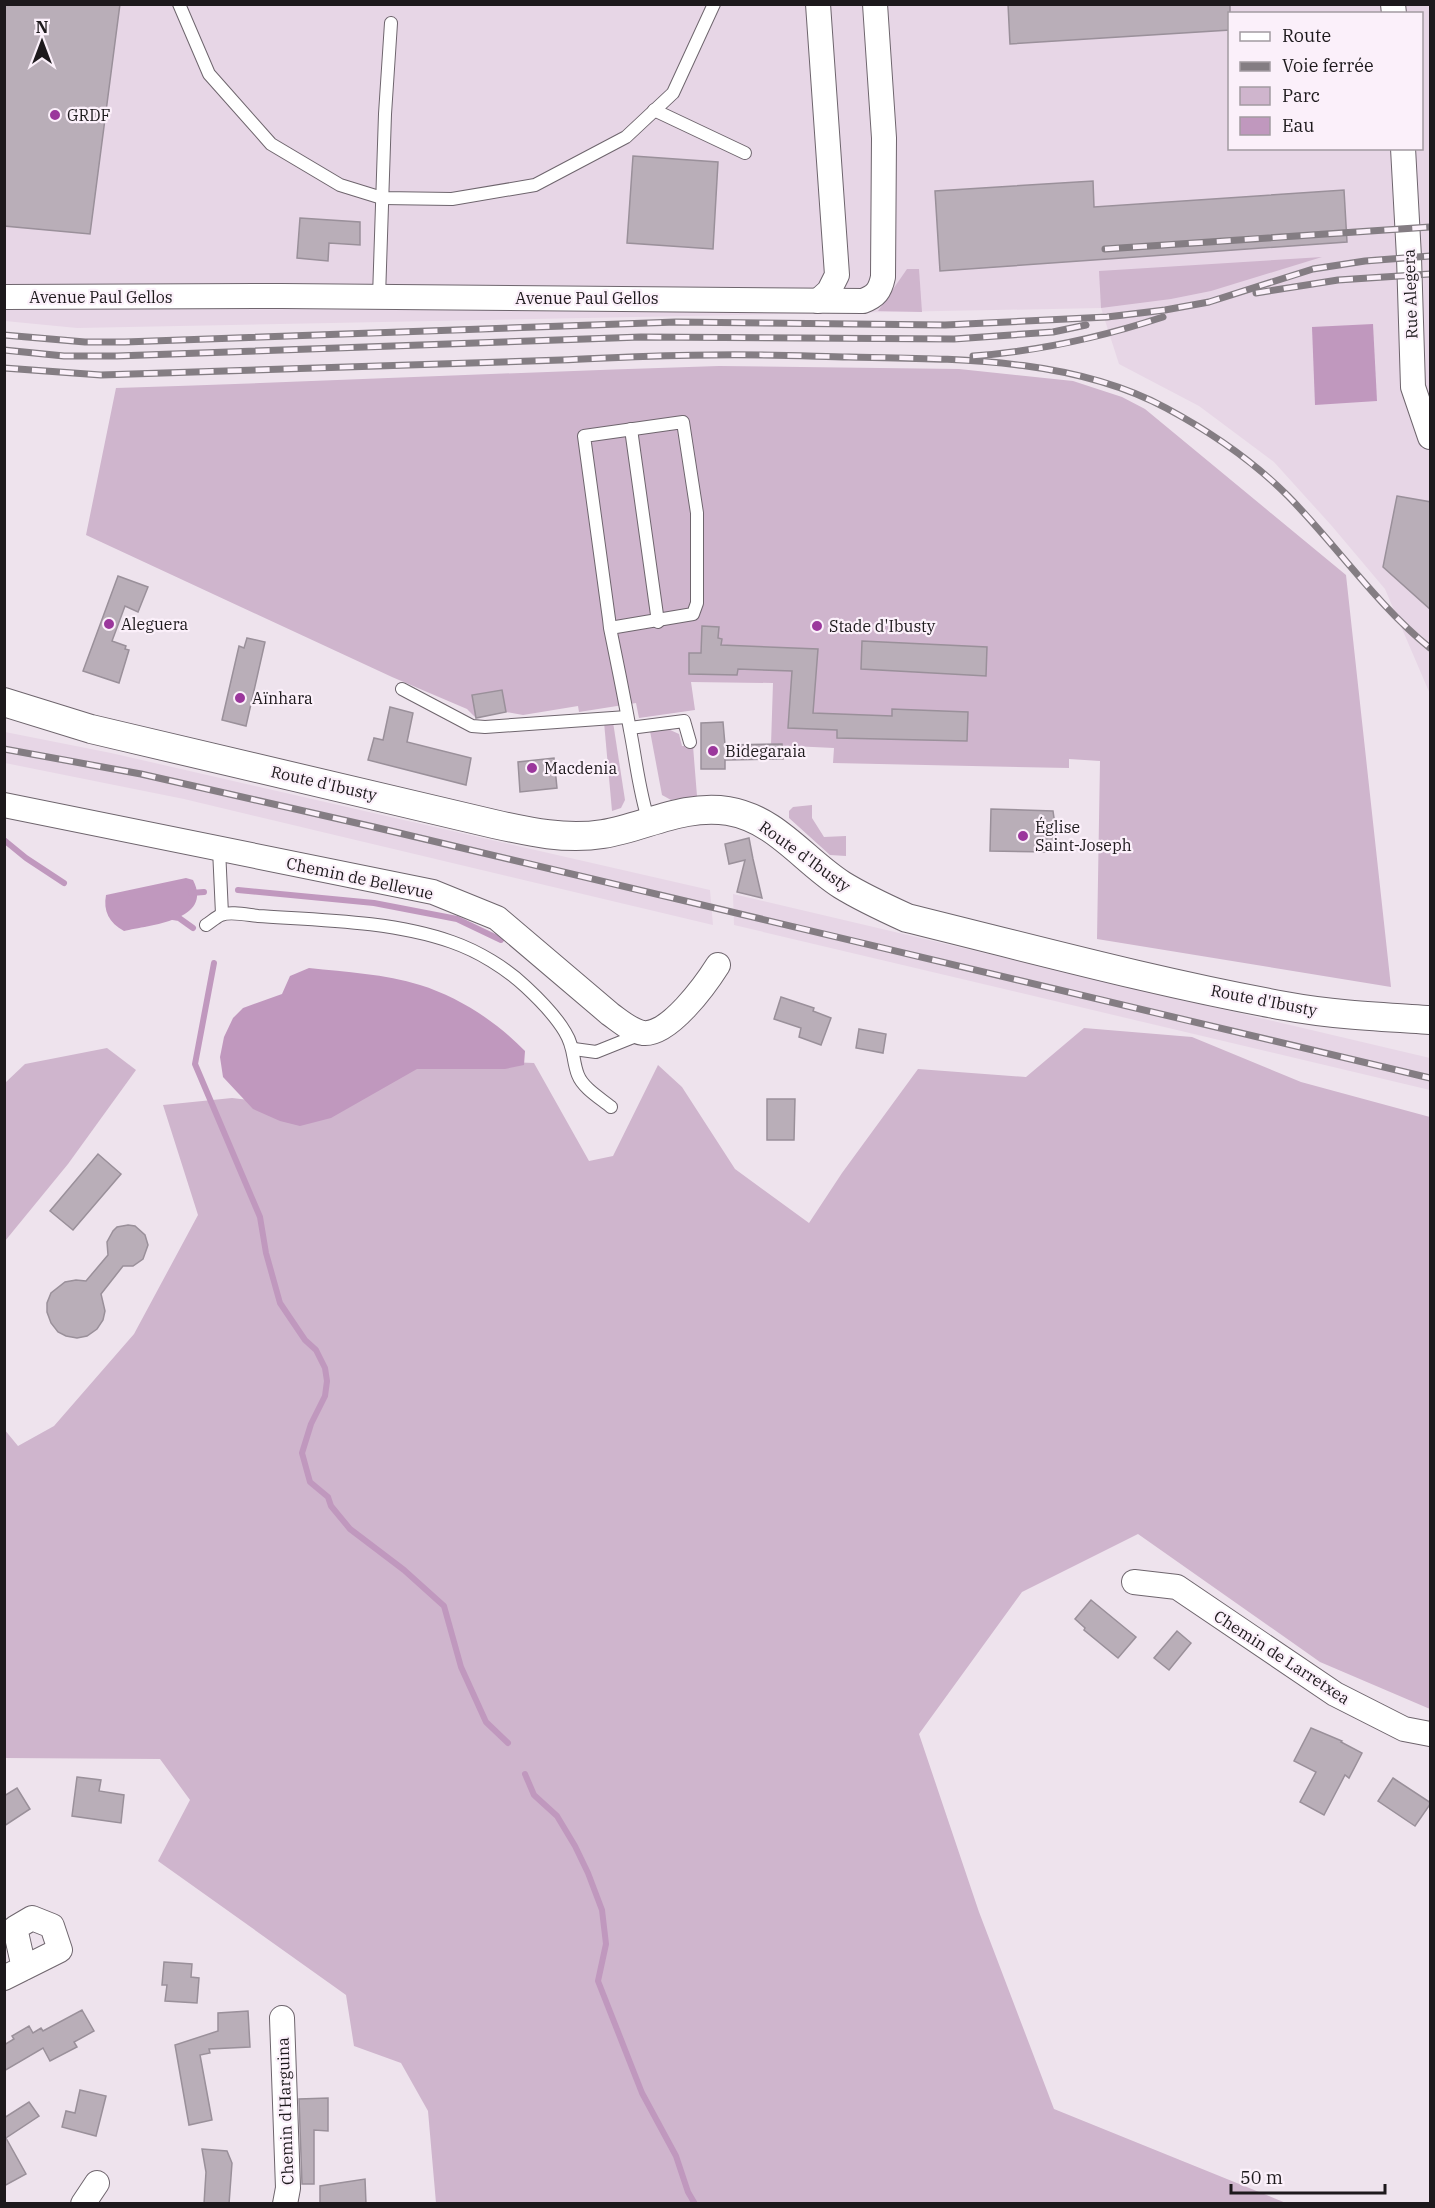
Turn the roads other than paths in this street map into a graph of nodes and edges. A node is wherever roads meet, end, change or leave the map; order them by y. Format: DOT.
graph roads {
  1 [pos="179,4"];
  2 [pos="714,4"];
  3 [pos="818,4"];
  4 [pos="875,4"];
  5 [pos="391,23"];
  6 [pos="654,110"];
  7 [pos="1402,150"];
  8 [pos="745,153"];
  9 [pos="382,198"];
  10 [pos="4,297"];
  11 [pos="379,297"];
  12 [pos="818,301"];
  13 [pos="631,429"];
  14 [pos="1431,437"];
  15 [pos="658,622"];
  16 [pos="610,628"];
  17 [pos="402,689"];
  18 [pos="4,702"];
  19 [pos="629,723"];
  20 [pos="690,742"];
  21 [pos="4,805"];
  22 [pos="649,822"];
  23 [pos="219,849"];
  24 [pos="222,914"];
  25 [pos="206,925"];
  26 [pos="718,965"];
  27 [pos="1431,1020"];
  28 [pos="644,1033"];
  29 [pos="574,1049"];
  30 [pos="611,1107"];
  31 [pos="1134,1582"];
  32 [pos="1431,1734"];
  33 [pos="282,2018"];
  34 [pos="98,2183"];
  35 [pos="83,2204"];
  36 [pos="285,2204"];
  1 -- 9 [label="lane"];
  2 -- 6 [label="lane"];
  3 -- 12 [label="street"];
  4 -- 12 [label="street, Avenue Paul Gellos"];
  5 -- 9 [label="lane"];
  6 -- 8 [label="lane"];
  6 -- 9 [label="lane"];
  7 -- 14 [label="street, Rue Alegera"];
  9 -- 11 [label="lane"];
  10 -- 11 [label="street, Avenue Paul Gellos"];
  11 -- 12 [label="street, Avenue Paul Gellos"];
  13 -- 15 [label="lane"];
  13 -- 15 [label="lane"];
  13 -- 16 [label="lane"];
  15 -- 16 [label="lane"];
  16 -- 19 [label="lane"];
  17 -- 19 [label="lane"];
  18 -- 22 [label="street, Route d'Ibusty"];
  19 -- 20 [label="lane"];
  19 -- 22 [label="lane"];
  21 -- 23 [label="street, Chemin de Bellevue"];
  22 -- 27 [label="street, Route d'Ibusty"];
  23 -- 24 [label="lane"];
  23 -- 28 [label="street, Chemin de Bellevue"];
  24 -- 25 [label="lane"];
  24 -- 29 [label="lane"];
  26 -- 28 [label="street"];
  28 -- 29 [label="lane"];
  29 -- 30 [label="lane"];
  31 -- 32 [label="street, Chemin de Larretxea"];
  33 -- 36 [label="street, Chemin d'Harguina"];
  34 -- 35 [label="street"];
}
